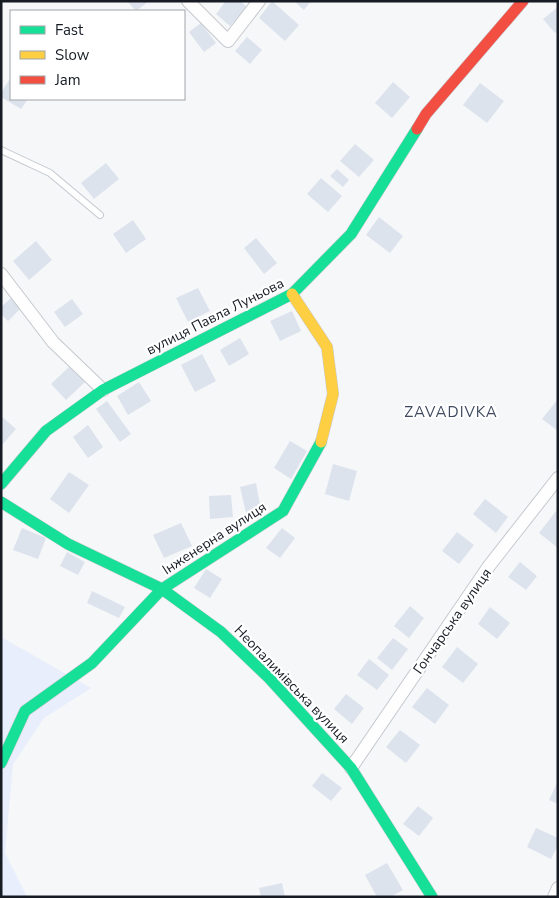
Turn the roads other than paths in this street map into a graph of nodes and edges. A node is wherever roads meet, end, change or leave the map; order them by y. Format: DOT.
graph roads {
  1 [pos="188,1"];
  2 [pos="259,1"];
  3 [pos="523,1"];
  4 [pos="1,150"];
  5 [pos="100,215"];
  6 [pos="1,274"];
  7 [pos="292,294"];
  8 [pos="103,390"];
  9 [pos="558,478"];
  10 [pos="1,484"];
  11 [pos="1,502"];
  12 [pos="162,589"];
  13 [pos="1,762"];
  14 [pos="351,768"];
  15 [pos="558,888"];
  16 [pos="432,897"];
  17 [pos="554,897"];
  1 -- 2 [label="street"];
  3 -- 7 [label="street, вулиця Павла Луньова"];
  4 -- 5 [label="lane"];
  6 -- 8 [label="street"];
  7 -- 8 [label="street, вулиця Павла Луньова"];
  7 -- 12 [label="street, Інженерна вулиця"];
  8 -- 10 [label="street, вулиця Павла Луньова"];
  9 -- 14 [label="street, Гончарська вулиця"];
  11 -- 12 [label="street, Неопалимівська вулиця"];
  12 -- 13 [label="street, Інженерна вулиця"];
  12 -- 14 [label="street, Неопалимівська вулиця"];
  14 -- 16 [label="street, Неопалимівська вулиця"];
  15 -- 17 [label="street"];
}
